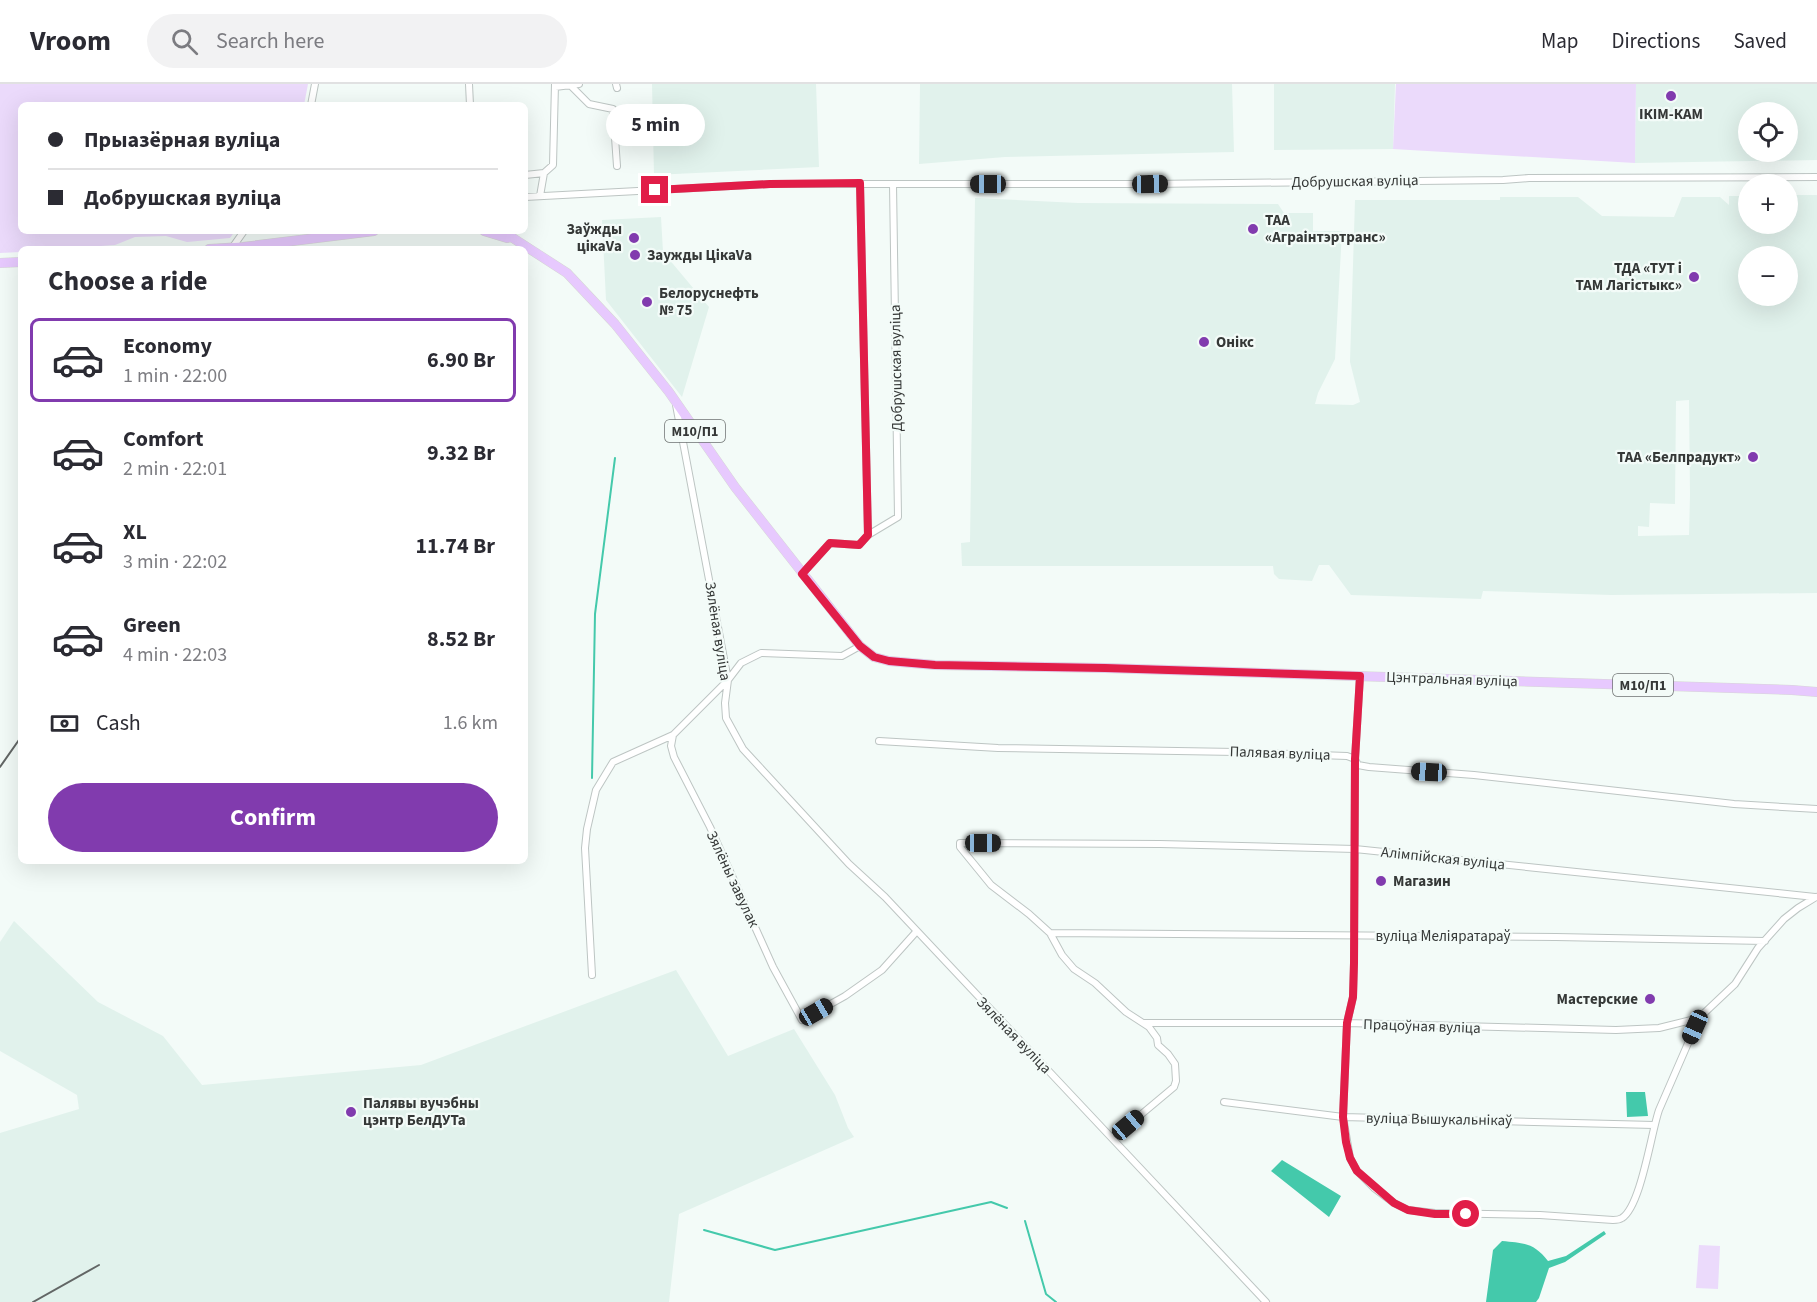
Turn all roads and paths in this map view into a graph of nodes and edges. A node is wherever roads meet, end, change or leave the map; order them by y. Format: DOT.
graph roads {
  1 [pos="315,84"];
  2 [pos="470,84"];
  3 [pos="575,85"];
  4 [pos="555,86"];
  5 [pos="311,102"];
  6 [pos="470,102"];
  7 [pos="617,166"];
  8 [pos="544,173"];
  9 [pos="528,175"];
  10 [pos="1817,177"];
  11 [pos="860,183"];
  12 [pos="892,184"];
  13 [pos="540,196"];
  14 [pos="528,197"];
  15 [pos="349,234"];
  16 [pos="495,234"];
  17 [pos="506,234"];
  18 [pos="513,239"];
  19 [pos="249,246"];
  20 [pos="525,246"];
  21 [pos="528,248"];
  22 [pos="18,262"];
  23 [pos="0,263"];
  24 [pos="676,403"];
  25 [pos="868,535"];
  26 [pos="802,574"];
  27 [pos="860,646"];
  28 [pos="1360,676"];
  29 [pos="728,680"];
  30 [pos="1817,692"];
  31 [pos="673,735"];
  32 [pos="879,741"];
  33 [pos="1355,759"];
  34 [pos="1817,809"];
  35 [pos="1355,849"];
  36 [pos="1816,897"];
  37 [pos="916,932"];
  38 [pos="1050,933"];
  39 [pos="1355,935"];
  40 [pos="1765,941"];
  41 [pos="592,975"];
  42 [pos="1700,1018"];
  43 [pos="1144,1023"];
  44 [pos="1347,1023"];
  45 [pos="1224,1102"];
  46 [pos="1343,1117"];
  47 [pos="1654,1125"];
  48 [pos="1113,1138"];
  49 [pos="1266,1302"];
  1 -- 5 [label="street"];
  2 -- 6 [label="street"];
  3 -- 4 [label="street"];
  3 -- 7 [label="street"];
  4 -- 8 [label="street"];
  8 -- 9 [label="street"];
  8 -- 13 [label="street"];
  10 -- 12 [label="street, Добрушская вуліца"];
  11 -- 12 [label="street, Добрушская вуліца"];
  11 -- 13 [label="street, Добрушская вуліца"];
  11 -- 25 [label="street"];
  12 -- 25 [label="street, Добрушская вуліца"];
  13 -- 14 [label="street, Добрушская вуліца"];
  15 -- 19 [label="main road"];
  16 -- 18 [label="main road, М10/П1"];
  17 -- 18 [label="main road"];
  18 -- 20 [label="main road, М10/П1"];
  21 -- 24 [label="main road, М10/П1"];
  22 -- 23 [label="main road"];
  24 -- 26 [label="main road, Цэнтральная вуліца / М10/П1"];
  24 -- 29 [label="street, Зялёная вуліца"];
  25 -- 26 [label="street"];
  26 -- 27 [label="main road, Цэнтральная вуліца / М10/П1"];
  27 -- 28 [label="main road, Цэнтральная вуліца / М10/П1"];
  27 -- 29 [label="street"];
  28 -- 30 [label="main road, Цэнтральная вуліца / М10/П1"];
  28 -- 33 [label="street"];
  29 -- 31 [label="street"];
  29 -- 37 [label="street, Зялёная вуліца"];
  31 -- 37 [label="street, Зялёны завулак"];
  31 -- 41 [label="street"];
  32 -- 33 [label="street, Палявая вуліца"];
  33 -- 34 [label="street, Палявая вуліца"];
  33 -- 35 [label="street"];
  35 -- 36 [label="street, Алімпійская вуліца"];
  35 -- 38 [label="street, Алімпійская вуліца"];
  35 -- 39 [label="street"];
  36 -- 40 [label="street"];
  37 -- 48 [label="street, Зялёная вуліца"];
  38 -- 39 [label="street, вуліца Меліяратараў"];
  38 -- 43 [label="street"];
  39 -- 40 [label="street, вуліца Меліяратараў"];
  39 -- 44 [label="street"];
  40 -- 42 [label="street"];
  42 -- 44 [label="street, Працоўная вуліца"];
  42 -- 47 [label="street"];
  43 -- 44 [label="street, Працоўная вуліца"];
  43 -- 48 [label="street"];
  44 -- 46 [label="street"];
  45 -- 46 [label="street, вуліца Вышукальнікаў"];
  46 -- 47 [label="street, вуліца Вышукальнікаў"];
  46 -- 47 [label="street"];
  48 -- 49 [label="street, Зялёная вуліца"];
}
